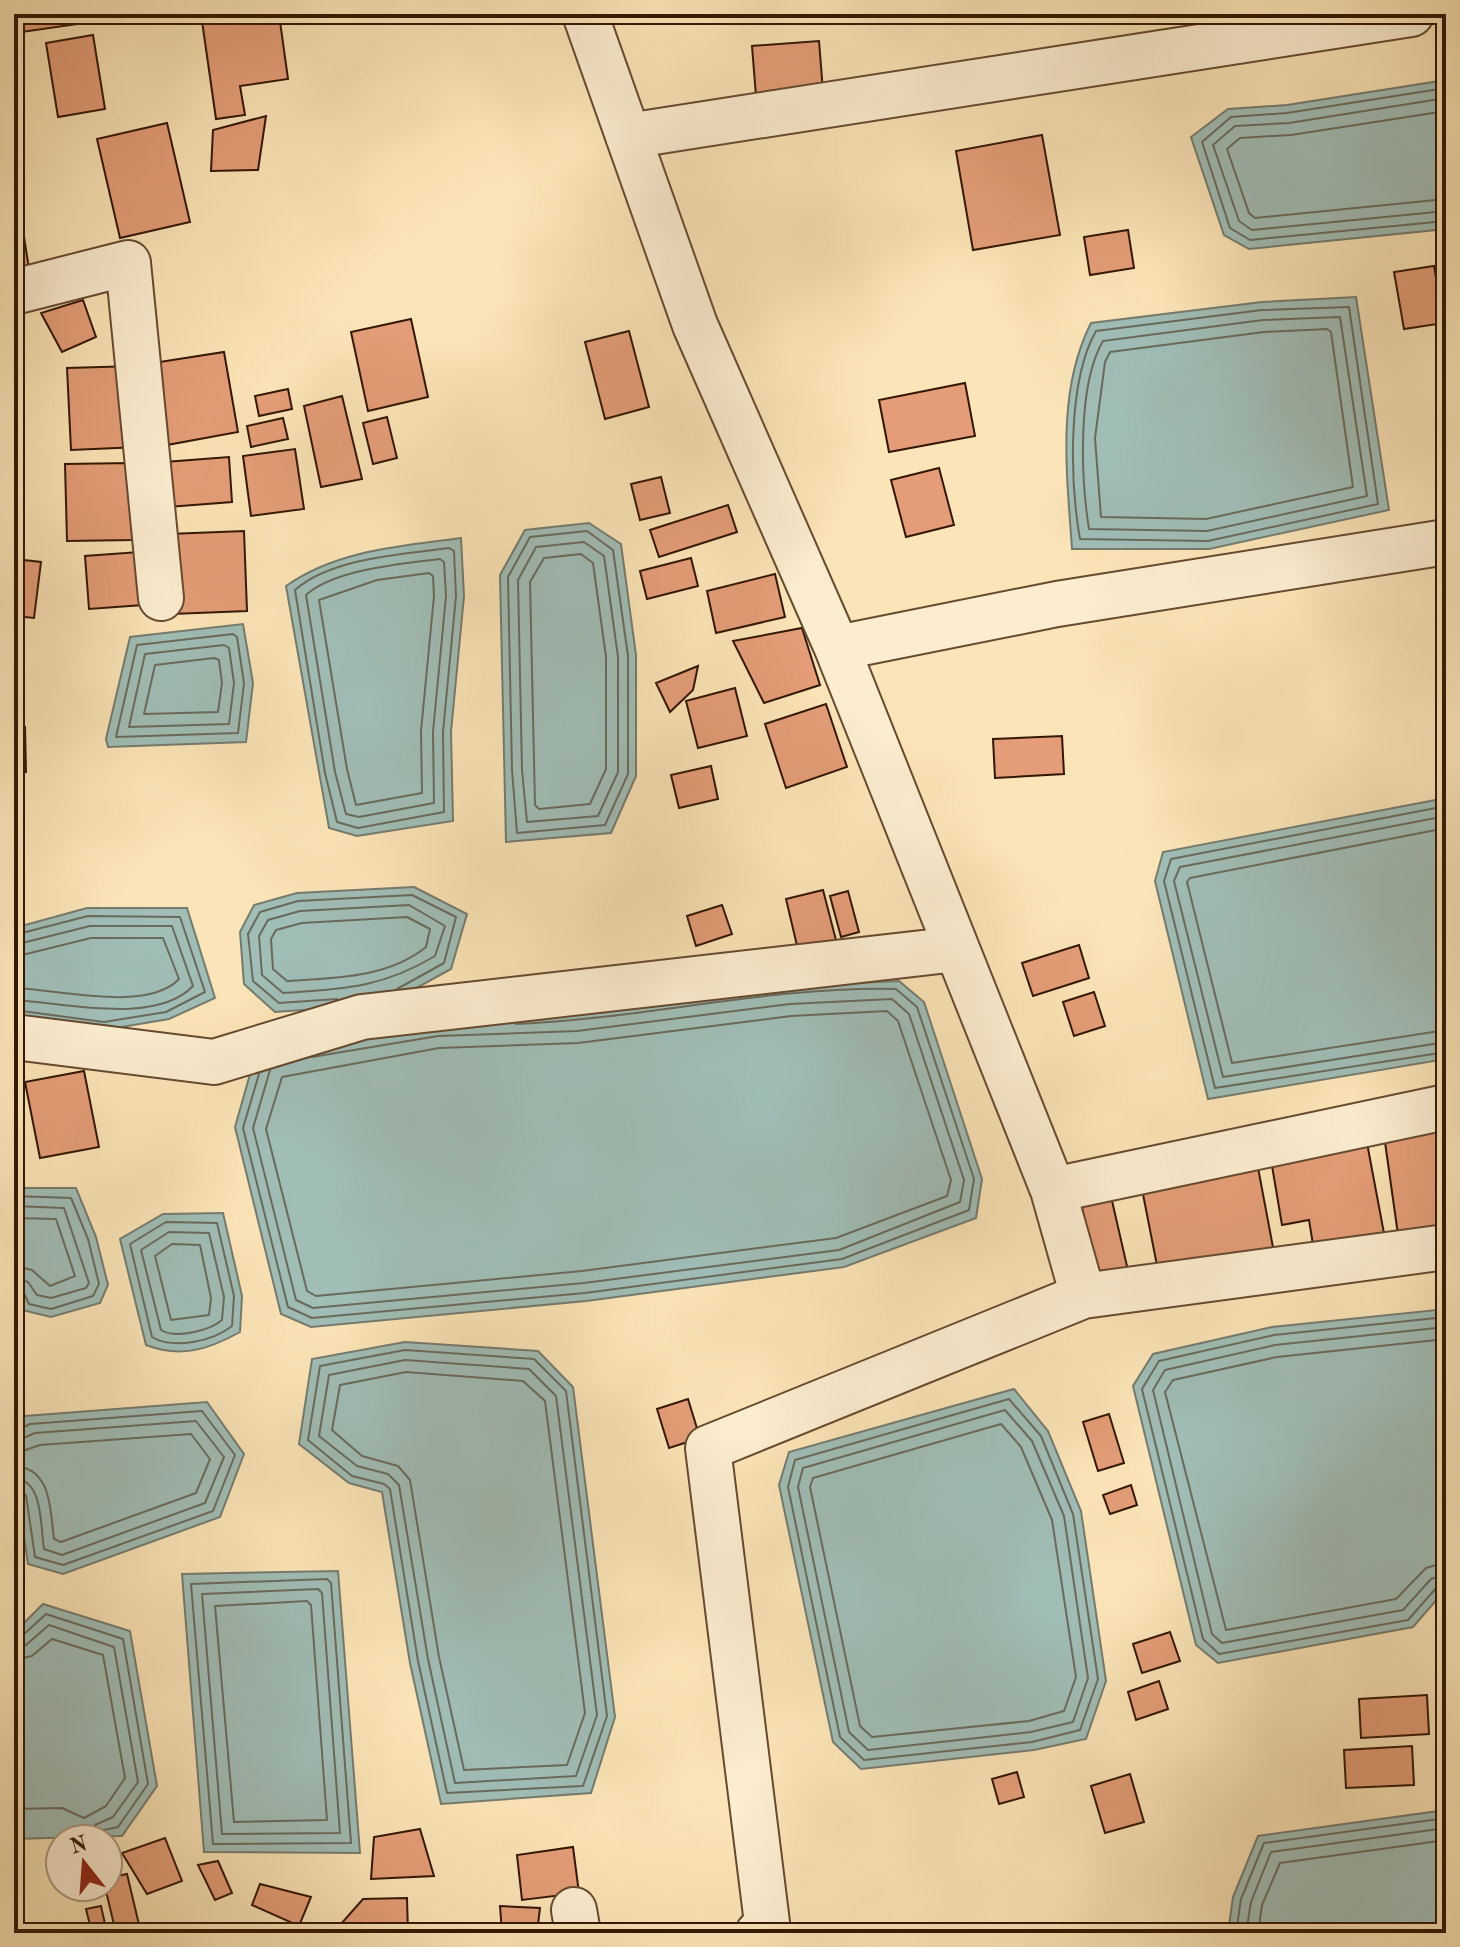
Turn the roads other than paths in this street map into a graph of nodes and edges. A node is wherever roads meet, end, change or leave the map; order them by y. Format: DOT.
graph roads {
  1 [pos="585,14"];
  2 [pos="1411,14"];
  3 [pos="628,136"];
  4 [pos="14,292"];
  5 [pos="1446,542"];
  6 [pos="161,598"];
  7 [pos="837,648"];
  8 [pos="957,949"];
  9 [pos="14,1037"];
  10 [pos="1446,1107"];
  11 [pos="1053,1190"];
  12 [pos="1446,1247"];
  13 [pos="1083,1296"];
  14 [pos="758,1933"];
  1 -- 3 [label="street"];
  2 -- 3 [label="street"];
  3 -- 7 [label="street"];
  4 -- 6 [label="street"];
  5 -- 7 [label="street"];
  7 -- 8 [label="street"];
  8 -- 9 [label="street"];
  8 -- 11 [label="street"];
  10 -- 11 [label="street"];
  11 -- 13 [label="street"];
  12 -- 13 [label="street"];
  13 -- 14 [label="street"];
}
